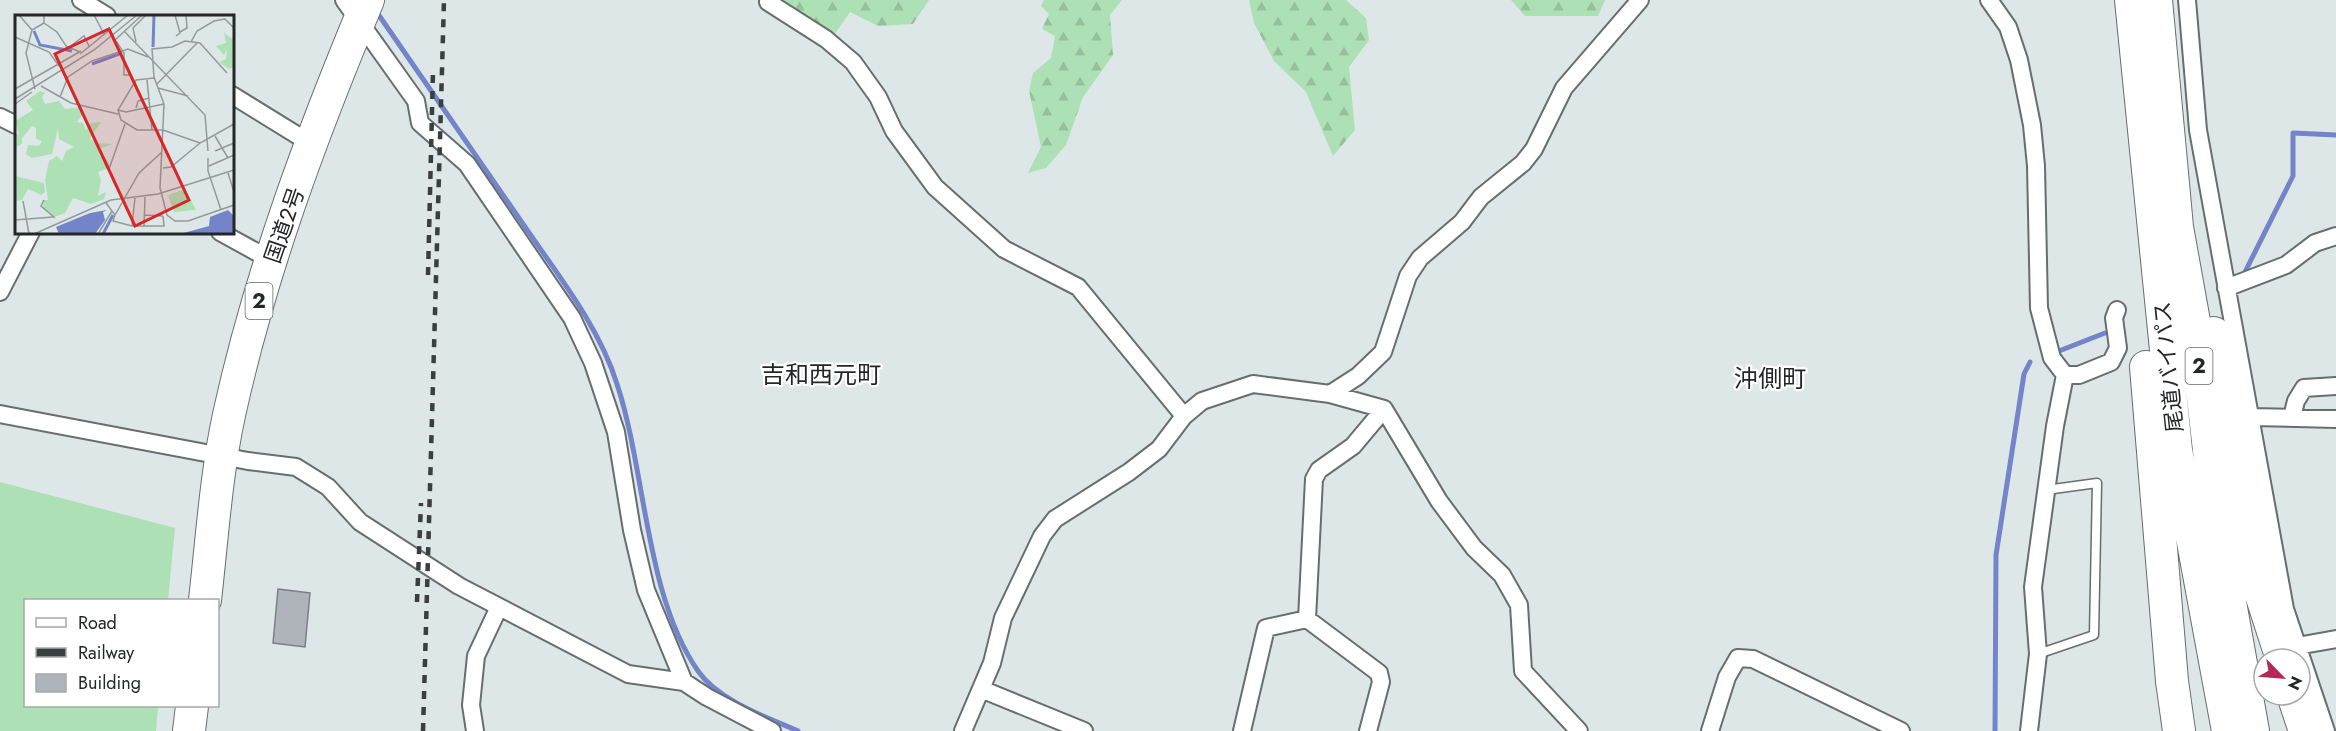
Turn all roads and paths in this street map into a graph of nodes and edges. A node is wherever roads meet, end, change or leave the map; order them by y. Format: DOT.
graph roads {
  1 [pos="81,0"];
  2 [pos="1640,0"];
  3 [pos="1989,0"];
  4 [pos="2116,0"];
  5 [pos="2130,0"];
  6 [pos="2156,0"];
  7 [pos="2187,0"];
  8 [pos="768,2"];
  9 [pos="358,9"];
  10 [pos="105,15"];
  11 [pos="2161,43"];
  12 [pos="234,96"];
  13 [pos="0,117"];
  14 [pos="15,124"];
  15 [pos="313,145"];
  16 [pos="30,234"];
  17 [pos="224,234"];
  18 [pos="2336,236"];
  19 [pos="271,260"];
  20 [pos="2226,288"];
  21 [pos="0,291"];
  22 [pos="2117,310"];
  23 [pos="2065,375"];
  24 [pos="2336,386"];
  25 [pos="1330,394"];
  26 [pos="1384,409"];
  27 [pos="0,414"];
  28 [pos="1184,416"];
  29 [pos="2251,417"];
  30 [pos="2292,417"];
  31 [pos="2336,419"];
  32 [pos="222,456"];
  33 [pos="2046,490"];
  34 [pos="205,599"];
  35 [pos="499,607"];
  36 [pos="1307,619"];
  37 [pos="2336,639"];
  38 [pos="2286,647"];
  39 [pos="2288,647"];
  40 [pos="2309,647"];
  41 [pos="2038,654"];
  42 [pos="684,682"];
  43 [pos="981,689"];
  44 [pos="2312,701"];
  45 [pos="192,707"];
  46 [pos="2297,707"];
  47 [pos="189,731"];
  48 [pos="475,731"];
  49 [pos="772,731"];
  50 [pos="963,731"];
  51 [pos="1084,731"];
  52 [pos="1242,731"];
  53 [pos="1368,731"];
  54 [pos="1579,731"];
  55 [pos="1710,731"];
  56 [pos="1901,731"];
  57 [pos="2029,731"];
  58 [pos="2179,731"];
  59 [pos="2228,731"];
  60 [pos="2253,731"];
  61 [pos="2305,731"];
  62 [pos="2326,731"];
  1 -- 10 [label="street"];
  2 -- 25 [label="street"];
  3 -- 23 [label="street"];
  4 -- 58 [label="highway"];
  5 -- 59 [label="highway, 尾道バイパス / 2"];
  6 -- 11 [label="highway, 尾道バイパス / 2"];
  7 -- 20 [label="street"];
  8 -- 28 [label="street"];
  9 -- 15 [label="highway, 国道2号 / 2"];
  9 -- 42 [label="street"];
  11 -- 38 [label="highway"];
  11 -- 60 [label="highway, 尾道バイパス / 2"];
  12 -- 15 [label="street"];
  13 -- 14 [label="street"];
  15 -- 19 [label="highway, 国道2号 / 2"];
  16 -- 21 [label="street"];
  17 -- 19 [label="street"];
  18 -- 20 [label="street"];
  19 -- 32 [label="highway, 国道2号 / 2"];
  20 -- 29 [label="street"];
  22 -- 23 [label="street"];
  23 -- 33 [label="street"];
  24 -- 30 [label="street"];
  25 -- 26 [label="street"];
  25 -- 28 [label="street"];
  26 -- 36 [label="street"];
  26 -- 54 [label="street"];
  27 -- 32 [label="street"];
  28 -- 43 [label="street"];
  29 -- 30 [label="street"];
  29 -- 39 [label="street"];
  30 -- 31 [label="street"];
  32 -- 34 [label="highway, 国道2号 / 2"];
  32 -- 35 [label="street"];
  33 -- 41 [label="street"];
  33 -- 41 [label="lane"];
  35 -- 42 [label="street"];
  35 -- 48 [label="street"];
  36 -- 52 [label="street"];
  36 -- 53 [label="street"];
  37 -- 40 [label="street"];
  41 -- 57 [label="street"];
  42 -- 49 [label="street"];
  43 -- 50 [label="street"];
  43 -- 51 [label="street"];
  44 -- 62 [label="street"];
  45 -- 47 [label="highway"];
  46 -- 61 [label="highway"];
  55 -- 56 [label="street"];
}
